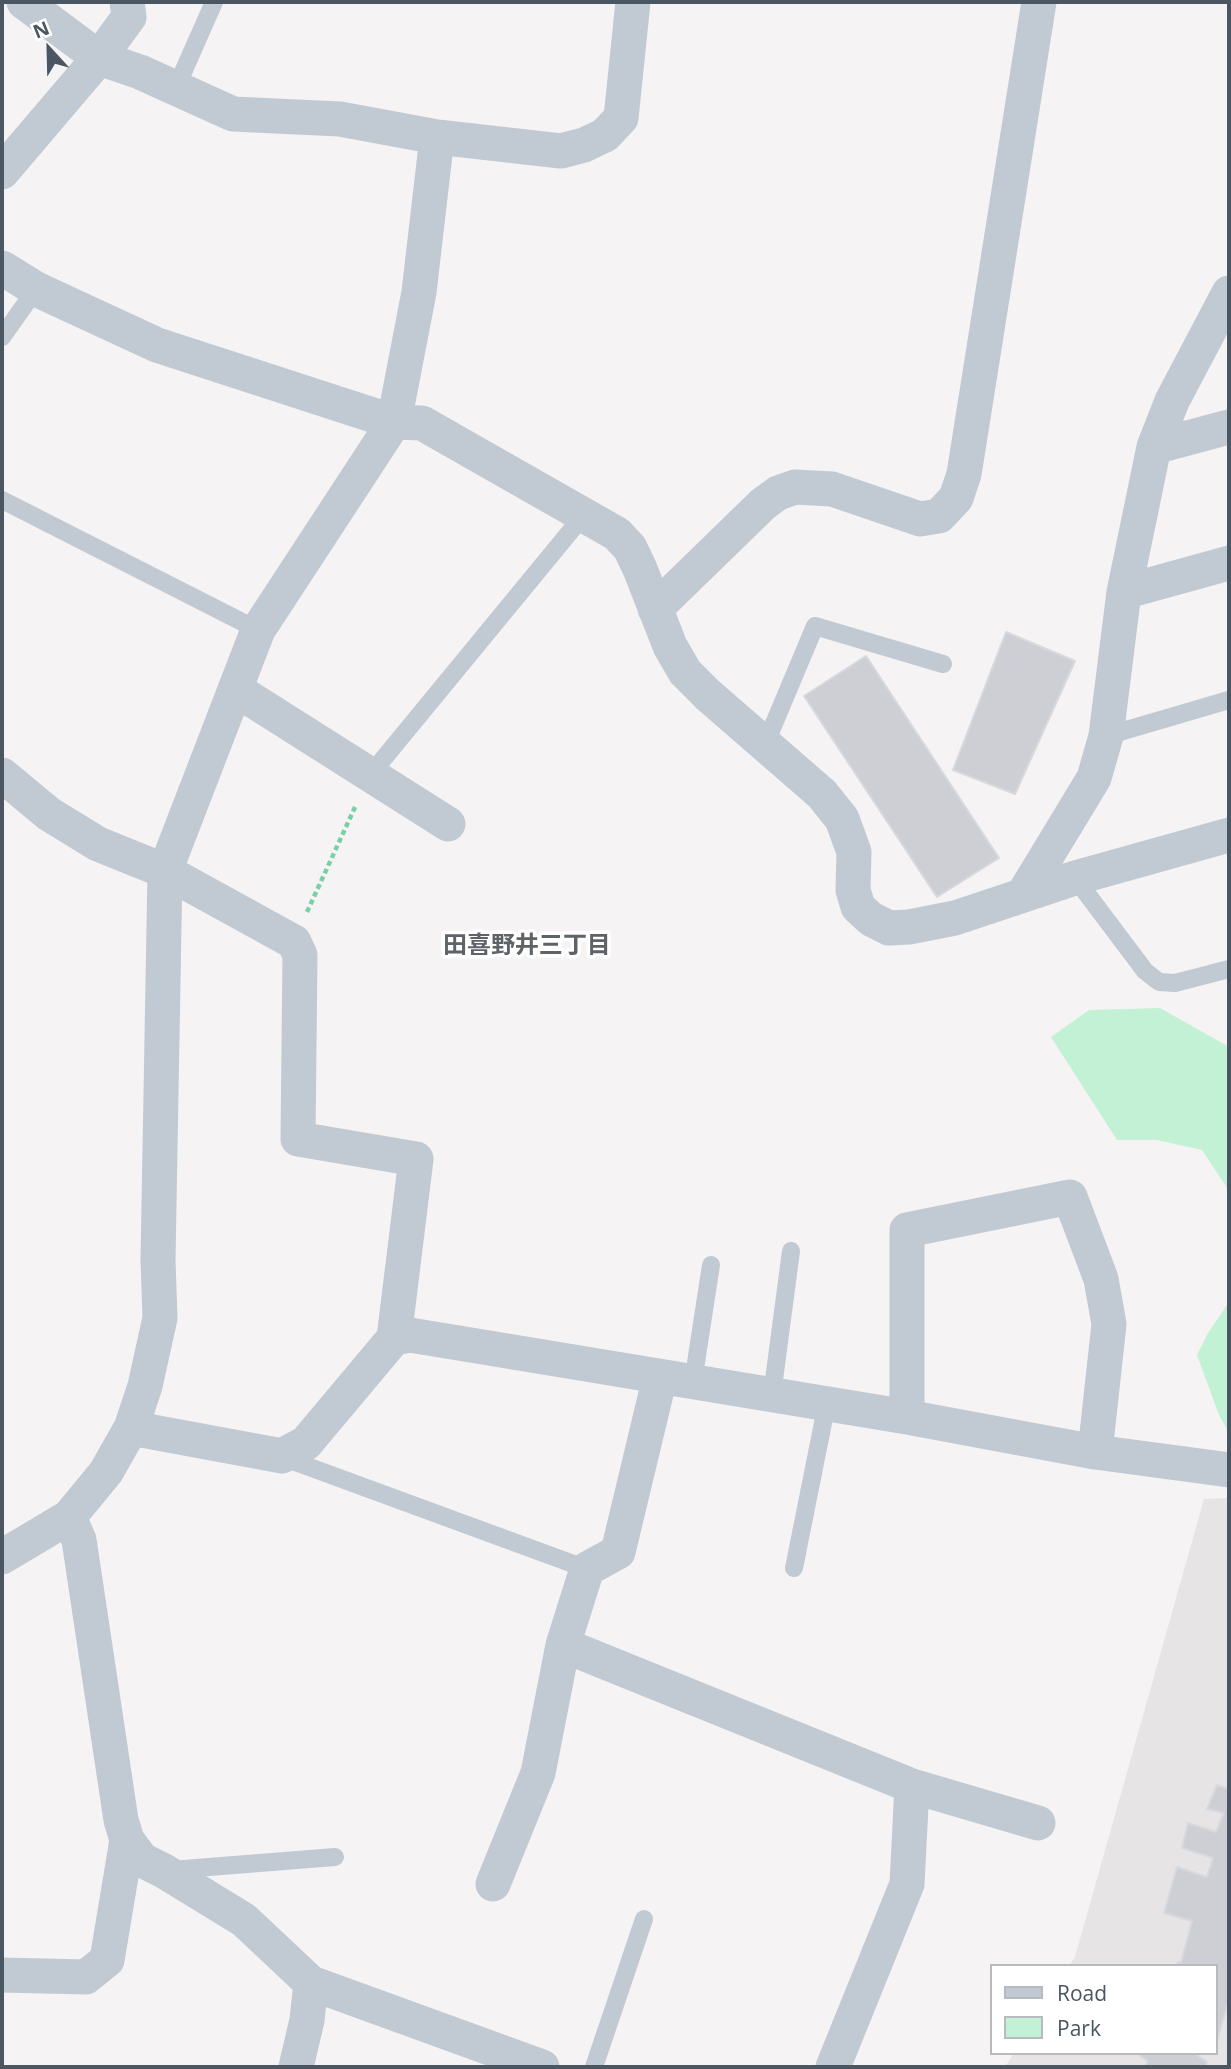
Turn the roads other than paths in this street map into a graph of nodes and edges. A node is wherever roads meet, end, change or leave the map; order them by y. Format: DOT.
graph roads {
  1 [pos="24,2"];
  2 [pos="127,2"];
  3 [pos="214,2"];
  4 [pos="633,2"];
  5 [pos="1039,2"];
  6 [pos="100,58"];
  7 [pos="176,88"];
  8 [pos="437,137"];
  9 [pos="2,172"];
  10 [pos="2,268"];
  11 [pos="36,289"];
  12 [pos="1229,293"];
  13 [pos="2,337"];
  14 [pos="394,422"];
  15 [pos="1229,427"];
  16 [pos="1154,447"];
  17 [pos="2,500"];
  18 [pos="583,516"];
  19 [pos="1229,563"];
  20 [pos="1124,592"];
  21 [pos="655,609"];
  22 [pos="258,630"];
  23 [pos="943,664"];
  24 [pos="235,690"];
  25 [pos="1229,700"];
  26 [pos="1106,736"];
  27 [pos="765,745"];
  28 [pos="2,775"];
  29 [pos="370,775"];
  30 [pos="448,824"];
  31 [pos="1229,835"];
  32 [pos="165,871"];
  33 [pos="1075,878"];
  34 [pos="1023,895"];
  35 [pos="1229,969"];
  36 [pos="791,1251"];
  37 [pos="711,1265"];
  38 [pos="394,1338"];
  39 [pos="677,1379"];
  40 [pos="772,1395"];
  41 [pos="827,1403"];
  42 [pos="907,1417"];
  43 [pos="131,1428"];
  44 [pos="1095,1452"];
  45 [pos="282,1457"];
  46 [pos="1229,1470"];
  47 [pos="69,1517"];
  48 [pos="2,1557"];
  49 [pos="794,1568"];
  50 [pos="587,1569"];
  51 [pos="563,1645"];
  52 [pos="912,1786"];
  53 [pos="1038,1823"];
  54 [pos="127,1840"];
  55 [pos="335,1857"];
  56 [pos="164,1871"];
  57 [pos="493,1884"];
  58 [pos="645,1919"];
  59 [pos="2,1975"];
  60 [pos="311,1983"];
  61 [pos="296,2067"];
  62 [pos="542,2067"];
  63 [pos="594,2067"];
  64 [pos="833,2067"];
  1 -- 6 [label="street"];
  2 -- 6 [label="street"];
  3 -- 7 [label="lane"];
  4 -- 8 [label="street"];
  5 -- 21 [label="street"];
  6 -- 7 [label="street"];
  6 -- 9 [label="street"];
  7 -- 8 [label="street"];
  8 -- 14 [label="street"];
  10 -- 11 [label="street"];
  11 -- 13 [label="lane"];
  11 -- 14 [label="street"];
  12 -- 16 [label="street"];
  14 -- 18 [label="street"];
  14 -- 22 [label="street"];
  15 -- 16 [label="street"];
  16 -- 20 [label="street"];
  17 -- 22 [label="lane"];
  18 -- 21 [label="street"];
  18 -- 29 [label="lane"];
  19 -- 20 [label="street"];
  20 -- 26 [label="street"];
  21 -- 27 [label="street"];
  22 -- 24 [label="street"];
  23 -- 27 [label="lane"];
  24 -- 29 [label="street"];
  24 -- 32 [label="street"];
  25 -- 26 [label="lane"];
  26 -- 34 [label="street"];
  27 -- 34 [label="street"];
  28 -- 32 [label="street"];
  29 -- 30 [label="street"];
  31 -- 33 [label="street"];
  32 -- 38 [label="street"];
  32 -- 43 [label="street"];
  33 -- 34 [label="street"];
  33 -- 35 [label="lane"];
  36 -- 40 [label="lane"];
  37 -- 39 [label="lane"];
  38 -- 39 [label="street"];
  38 -- 45 [label="street"];
  39 -- 40 [label="street"];
  39 -- 50 [label="street"];
  40 -- 41 [label="street"];
  41 -- 42 [label="street"];
  41 -- 49 [label="lane"];
  42 -- 44 [label="street"];
  42 -- 44 [label="street"];
  43 -- 45 [label="street"];
  43 -- 47 [label="street"];
  44 -- 46 [label="street"];
  45 -- 50 [label="lane"];
  47 -- 48 [label="street"];
  47 -- 54 [label="street"];
  50 -- 51 [label="street"];
  51 -- 52 [label="street"];
  51 -- 57 [label="street"];
  52 -- 53 [label="street"];
  52 -- 64 [label="street"];
  54 -- 56 [label="street"];
  54 -- 59 [label="street"];
  55 -- 56 [label="lane"];
  56 -- 60 [label="street"];
  58 -- 63 [label="lane"];
  60 -- 61 [label="street"];
  60 -- 62 [label="street"];
}
